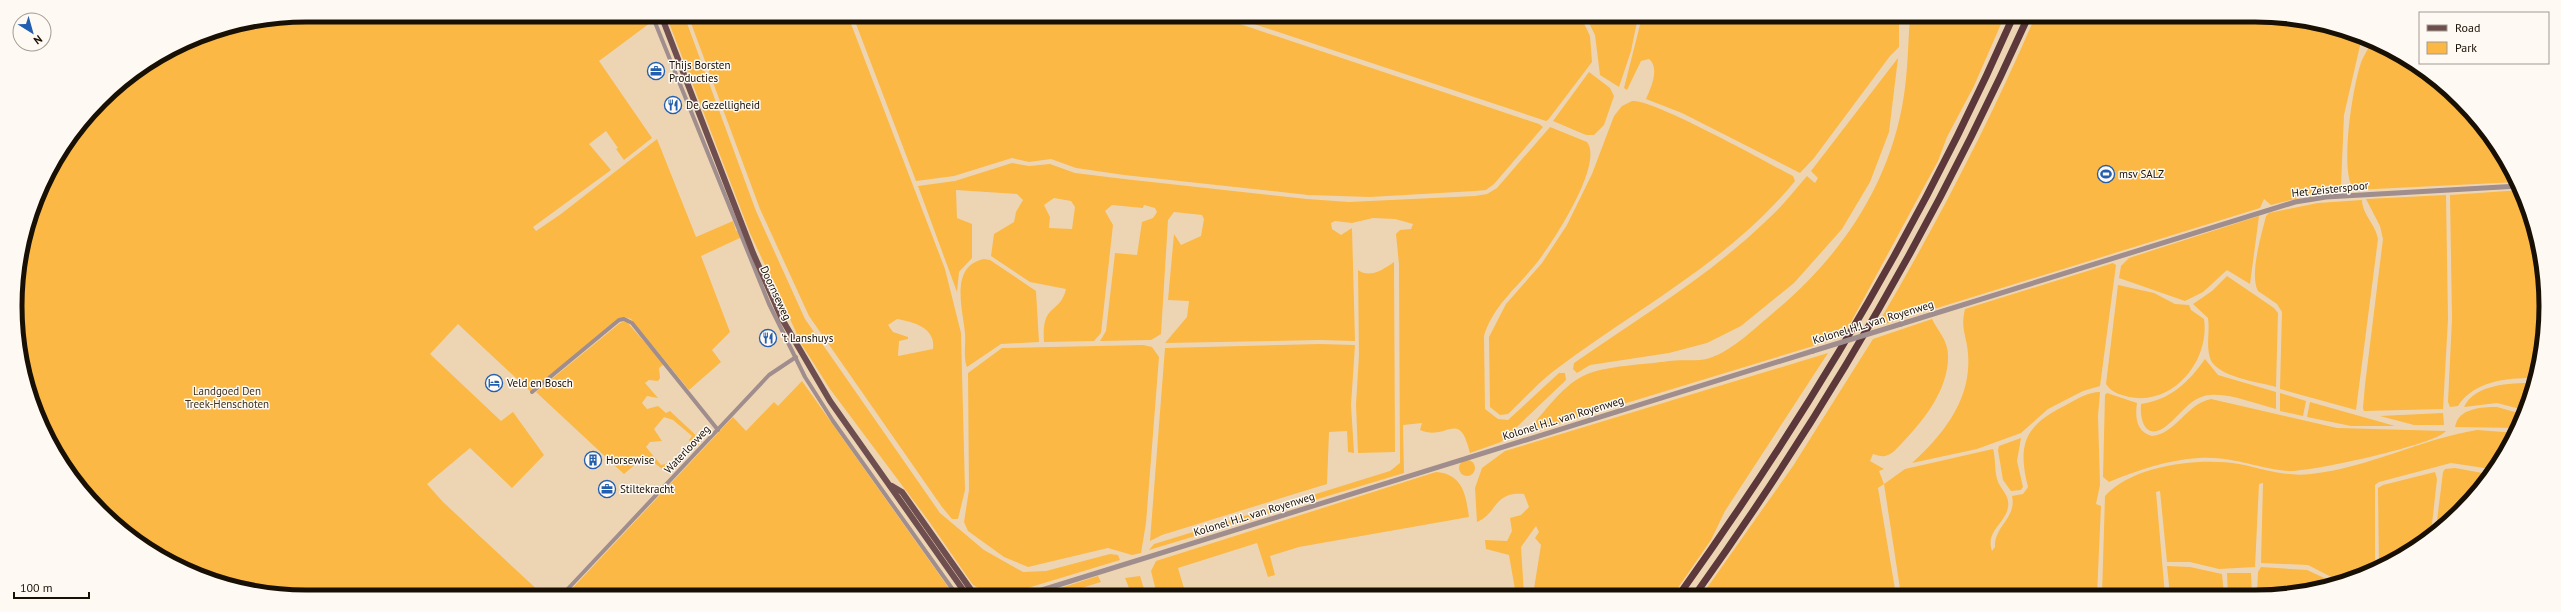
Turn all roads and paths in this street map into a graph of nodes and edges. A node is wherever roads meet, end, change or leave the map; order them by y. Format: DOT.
graph roads {
  1 [pos="655,22"];
  2 [pos="663,22"];
  3 [pos="2011,22"];
  4 [pos="2026,22"];
  5 [pos="2513,186"];
  6 [pos="2104,261"];
  7 [pos="796,357"];
  8 [pos="532,392"];
  9 [pos="718,430"];
  10 [pos="891,485"];
  11 [pos="567,590"];
  12 [pos="953,590"];
  13 [pos="963,590"];
  14 [pos="971,590"];
  15 [pos="1042,590"];
  16 [pos="1682,590"];
  17 [pos="1698,590"];
  1 -- 7 [label="street, Doornseweg"];
  2 -- 10 [label="main road, Doornseweg"];
  3 -- 16 [label="highway"];
  4 -- 17 [label="highway"];
  5 -- 6 [label="street, Het Zeisterspoor"];
  6 -- 15 [label="street, Kolonel H.L. van Royenweg, bridge"];
  7 -- 9 [label="street, Waterlooweg"];
  7 -- 12 [label="street, Doornseweg"];
  8 -- 9 [label="street"];
  9 -- 11 [label="street, Waterlooweg"];
  10 -- 13 [label="main road, Doornseweg"];
  10 -- 14 [label="main road, Doornseweg"];
}
